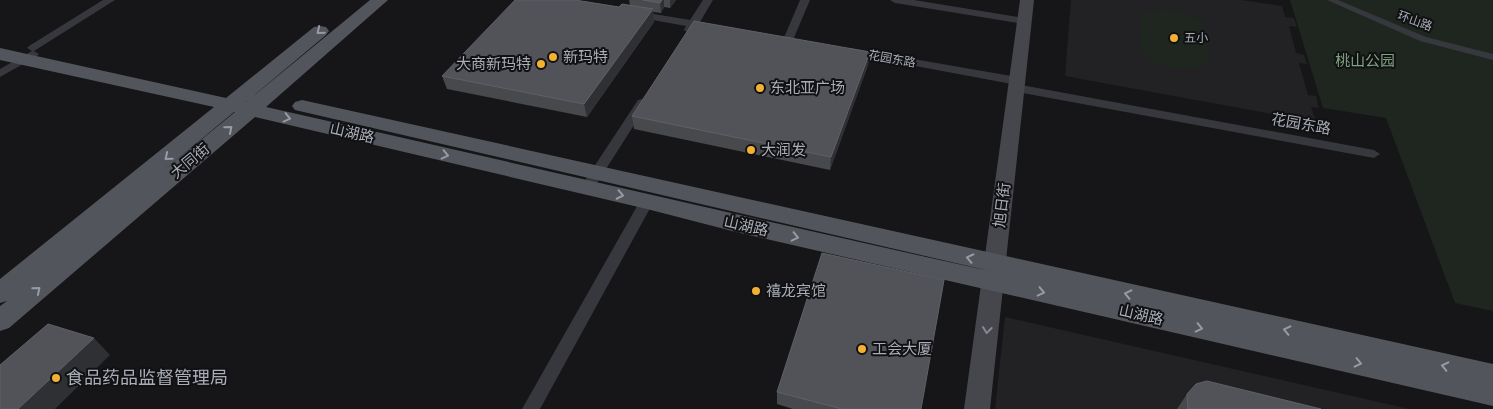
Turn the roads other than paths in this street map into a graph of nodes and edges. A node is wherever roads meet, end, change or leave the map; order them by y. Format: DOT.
graph roads {
  1 [pos="110,0"];
  2 [pos="358,0"];
  3 [pos="380,0"];
  4 [pos="708,0"];
  5 [pos="806,0"];
  6 [pos="897,0"];
  7 [pos="1027,0"];
  8 [pos="1331,0"];
  9 [pos="626,12"];
  10 [pos="1024,21"];
  11 [pos="693,24"];
  12 [pos="721,29"];
  13 [pos="683,39"];
  14 [pos="0,40"];
  15 [pos="788,40"];
  16 [pos="843,50"];
  17 [pos="32,52"];
  18 [pos="0,54"];
  19 [pos="1493,56"];
  20 [pos="0,74"];
  21 [pos="1017,84"];
  22 [pos="647,95"];
  23 [pos="248,101"];
  24 [pos="1374,154"];
  25 [pos="592,180"];
  26 [pos="647,201"];
  27 [pos="994,273"];
  28 [pos="0,293"];
  29 [pos="0,321"];
  30 [pos="1493,376"];
  31 [pos="1493,394"];
  32 [pos="531,409"];
  33 [pos="977,409"];
  1 -- 17 [label="street"];
  2 -- 23 [label="main road, 大同街, one-way"];
  3 -- 23 [label="main road, 大同街"];
  4 -- 11 [label="street"];
  5 -- 15 [label="street"];
  6 -- 10 [label="street"];
  7 -- 10 [label="main road, 旭日街"];
  8 -- 19 [label="street, 环山路"];
  9 -- 11 [label="street"];
  10 -- 21 [label="main road, 旭日街"];
  11 -- 12 [label="street"];
  11 -- 13 [label="street"];
  14 -- 17 [label="main road, 山湖路"];
  16 -- 21 [label="street, 花园东路"];
  17 -- 18 [label="main road, 山湖路"];
  17 -- 20 [label="street"];
  17 -- 23 [label="main road, 山湖路"];
  21 -- 24 [label="street, 花园东路"];
  21 -- 27 [label="main road, 旭日街"];
  22 -- 25 [label="street"];
  23 -- 25 [label="main road, 山湖路"];
  23 -- 28 [label="main road, 大同街, one-way"];
  29 -- 23 [label="main road, 大同街, one-way"];
  25 -- 26 [label="main road, 山湖路, one-way"];
  27 -- 25 [label="main road, 山湖路, one-way"];
  26 -- 27 [label="main road, 山湖路, one-way"];
  26 -- 32 [label="street"];
  30 -- 27 [label="main road, 山湖路, one-way"];
  27 -- 31 [label="main road, 山湖路, one-way"];
  27 -- 33 [label="main road, 旭日街, one-way"];
}
